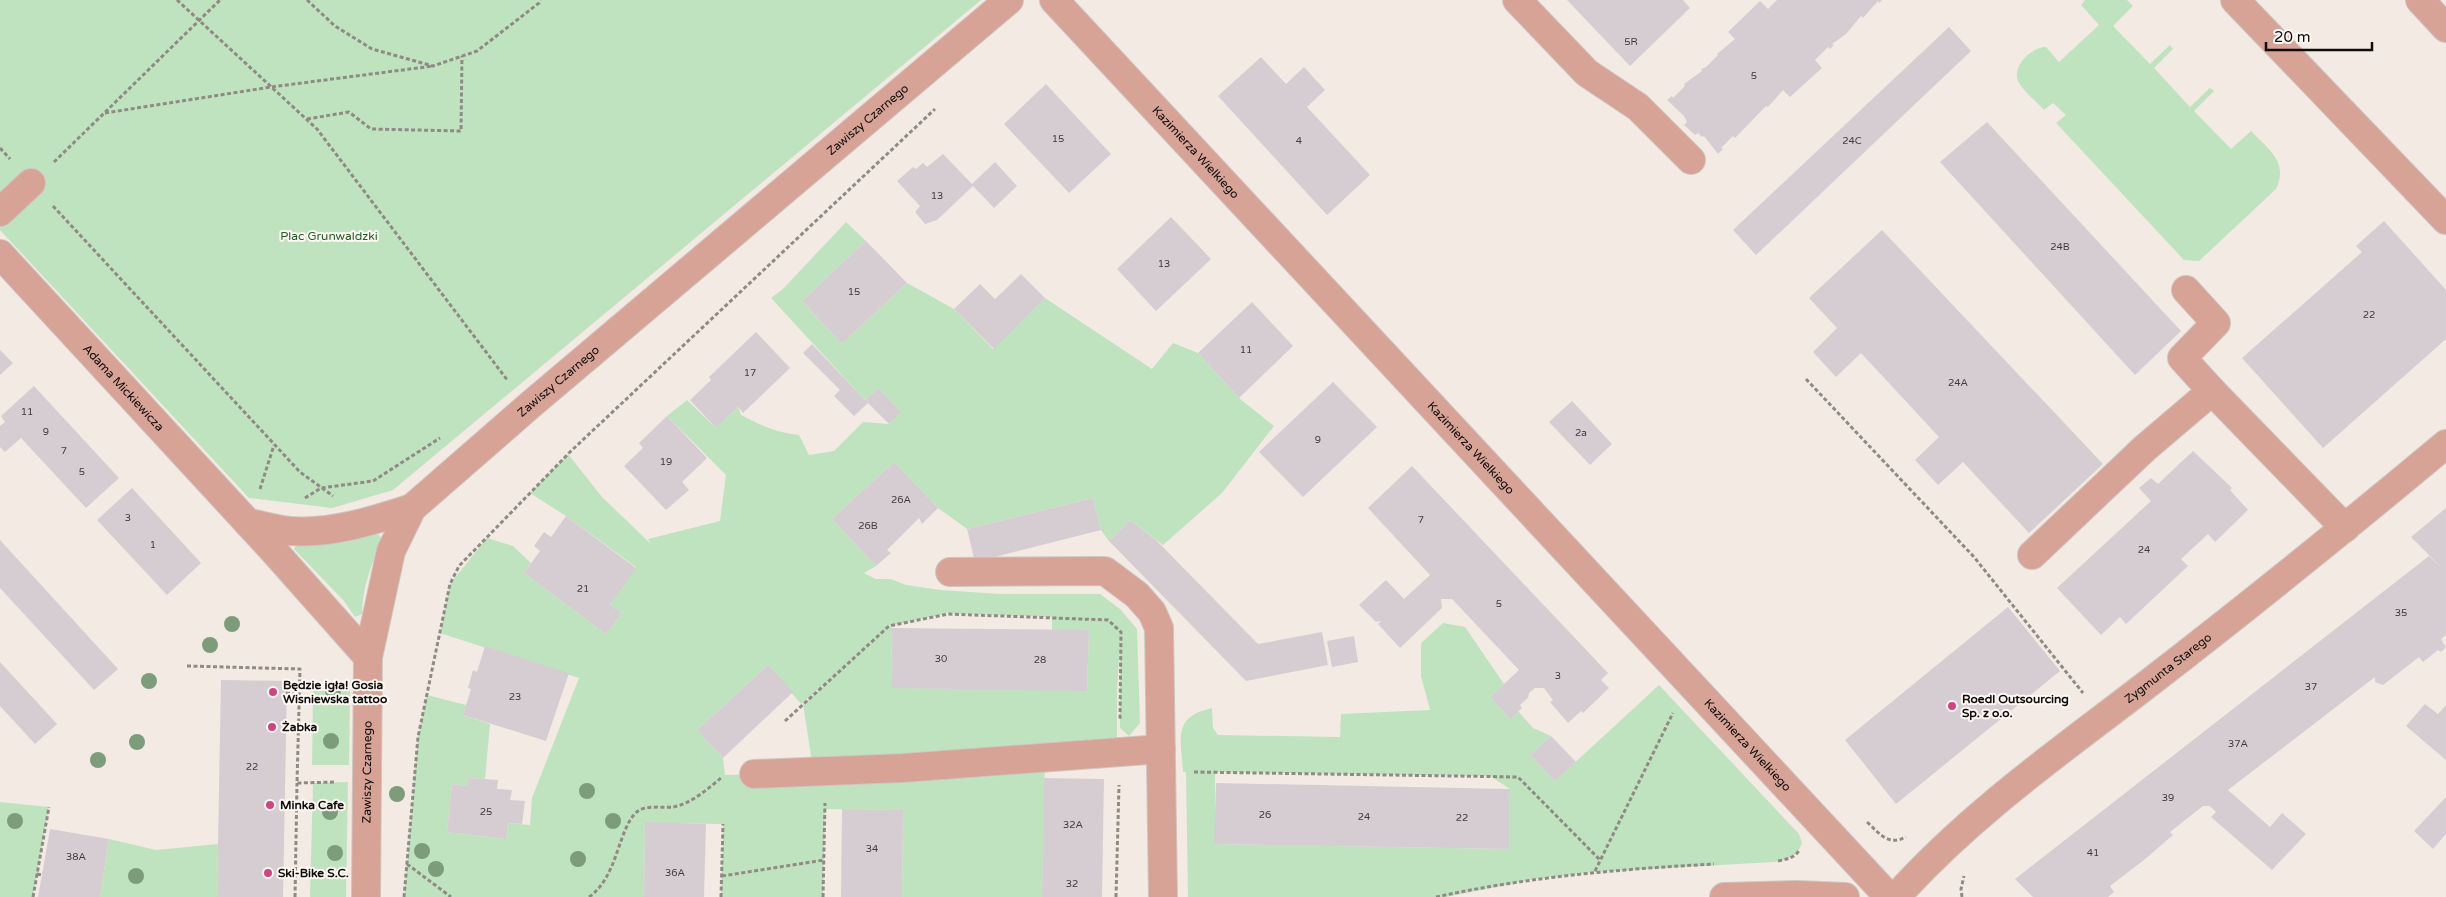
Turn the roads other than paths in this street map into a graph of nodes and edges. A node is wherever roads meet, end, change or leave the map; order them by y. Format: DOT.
graph roads {
  1 [pos="1009,0"];
  2 [pos="1054,0"];
  3 [pos="1517,0"];
  4 [pos="2235,0"];
  5 [pos="2420,0"];
  6 [pos="2446,28"];
  7 [pos="1691,160"];
  8 [pos="32,183"];
  9 [pos="0,212"];
  10 [pos="2446,220"];
  11 [pos="0,254"];
  12 [pos="2186,290"];
  13 [pos="2212,391"];
  14 [pos="2446,444"];
  15 [pos="412,508"];
  16 [pos="248,523"];
  17 [pos="2346,528"];
  18 [pos="2032,555"];
  19 [pos="950,572"];
  20 [pos="368,657"];
  21 [pos="1161,760"];
  22 [pos="754,774"];
  23 [pos="366,897"];
  24 [pos="1163,897"];
  25 [pos="1724,897"];
  26 [pos="1845,897"];
  27 [pos="1889,897"];
  28 [pos="1896,897"];
  1 -- 15 [label="street, Zawiszy Czarnego"];
  2 -- 27 [label="street, Kazimierza Wielkiego"];
  3 -- 7 [label="street"];
  4 -- 10 [label="street"];
  5 -- 6 [label="street"];
  8 -- 9 [label="street"];
  11 -- 16 [label="street, Adama Mickiewicza"];
  12 -- 13 [label="street"];
  13 -- 17 [label="street"];
  13 -- 18 [label="street"];
  14 -- 17 [label="street, Zygmunta Starego"];
  15 -- 16 [label="street"];
  15 -- 20 [label="street, Zawiszy Czarnego"];
  16 -- 20 [label="street, Adama Mickiewicza"];
  17 -- 28 [label="street, Zygmunta Starego"];
  19 -- 21 [label="street"];
  20 -- 23 [label="street, Zawiszy Czarnego"];
  21 -- 22 [label="street"];
  21 -- 24 [label="street"];
  25 -- 26 [label="street"];
}
